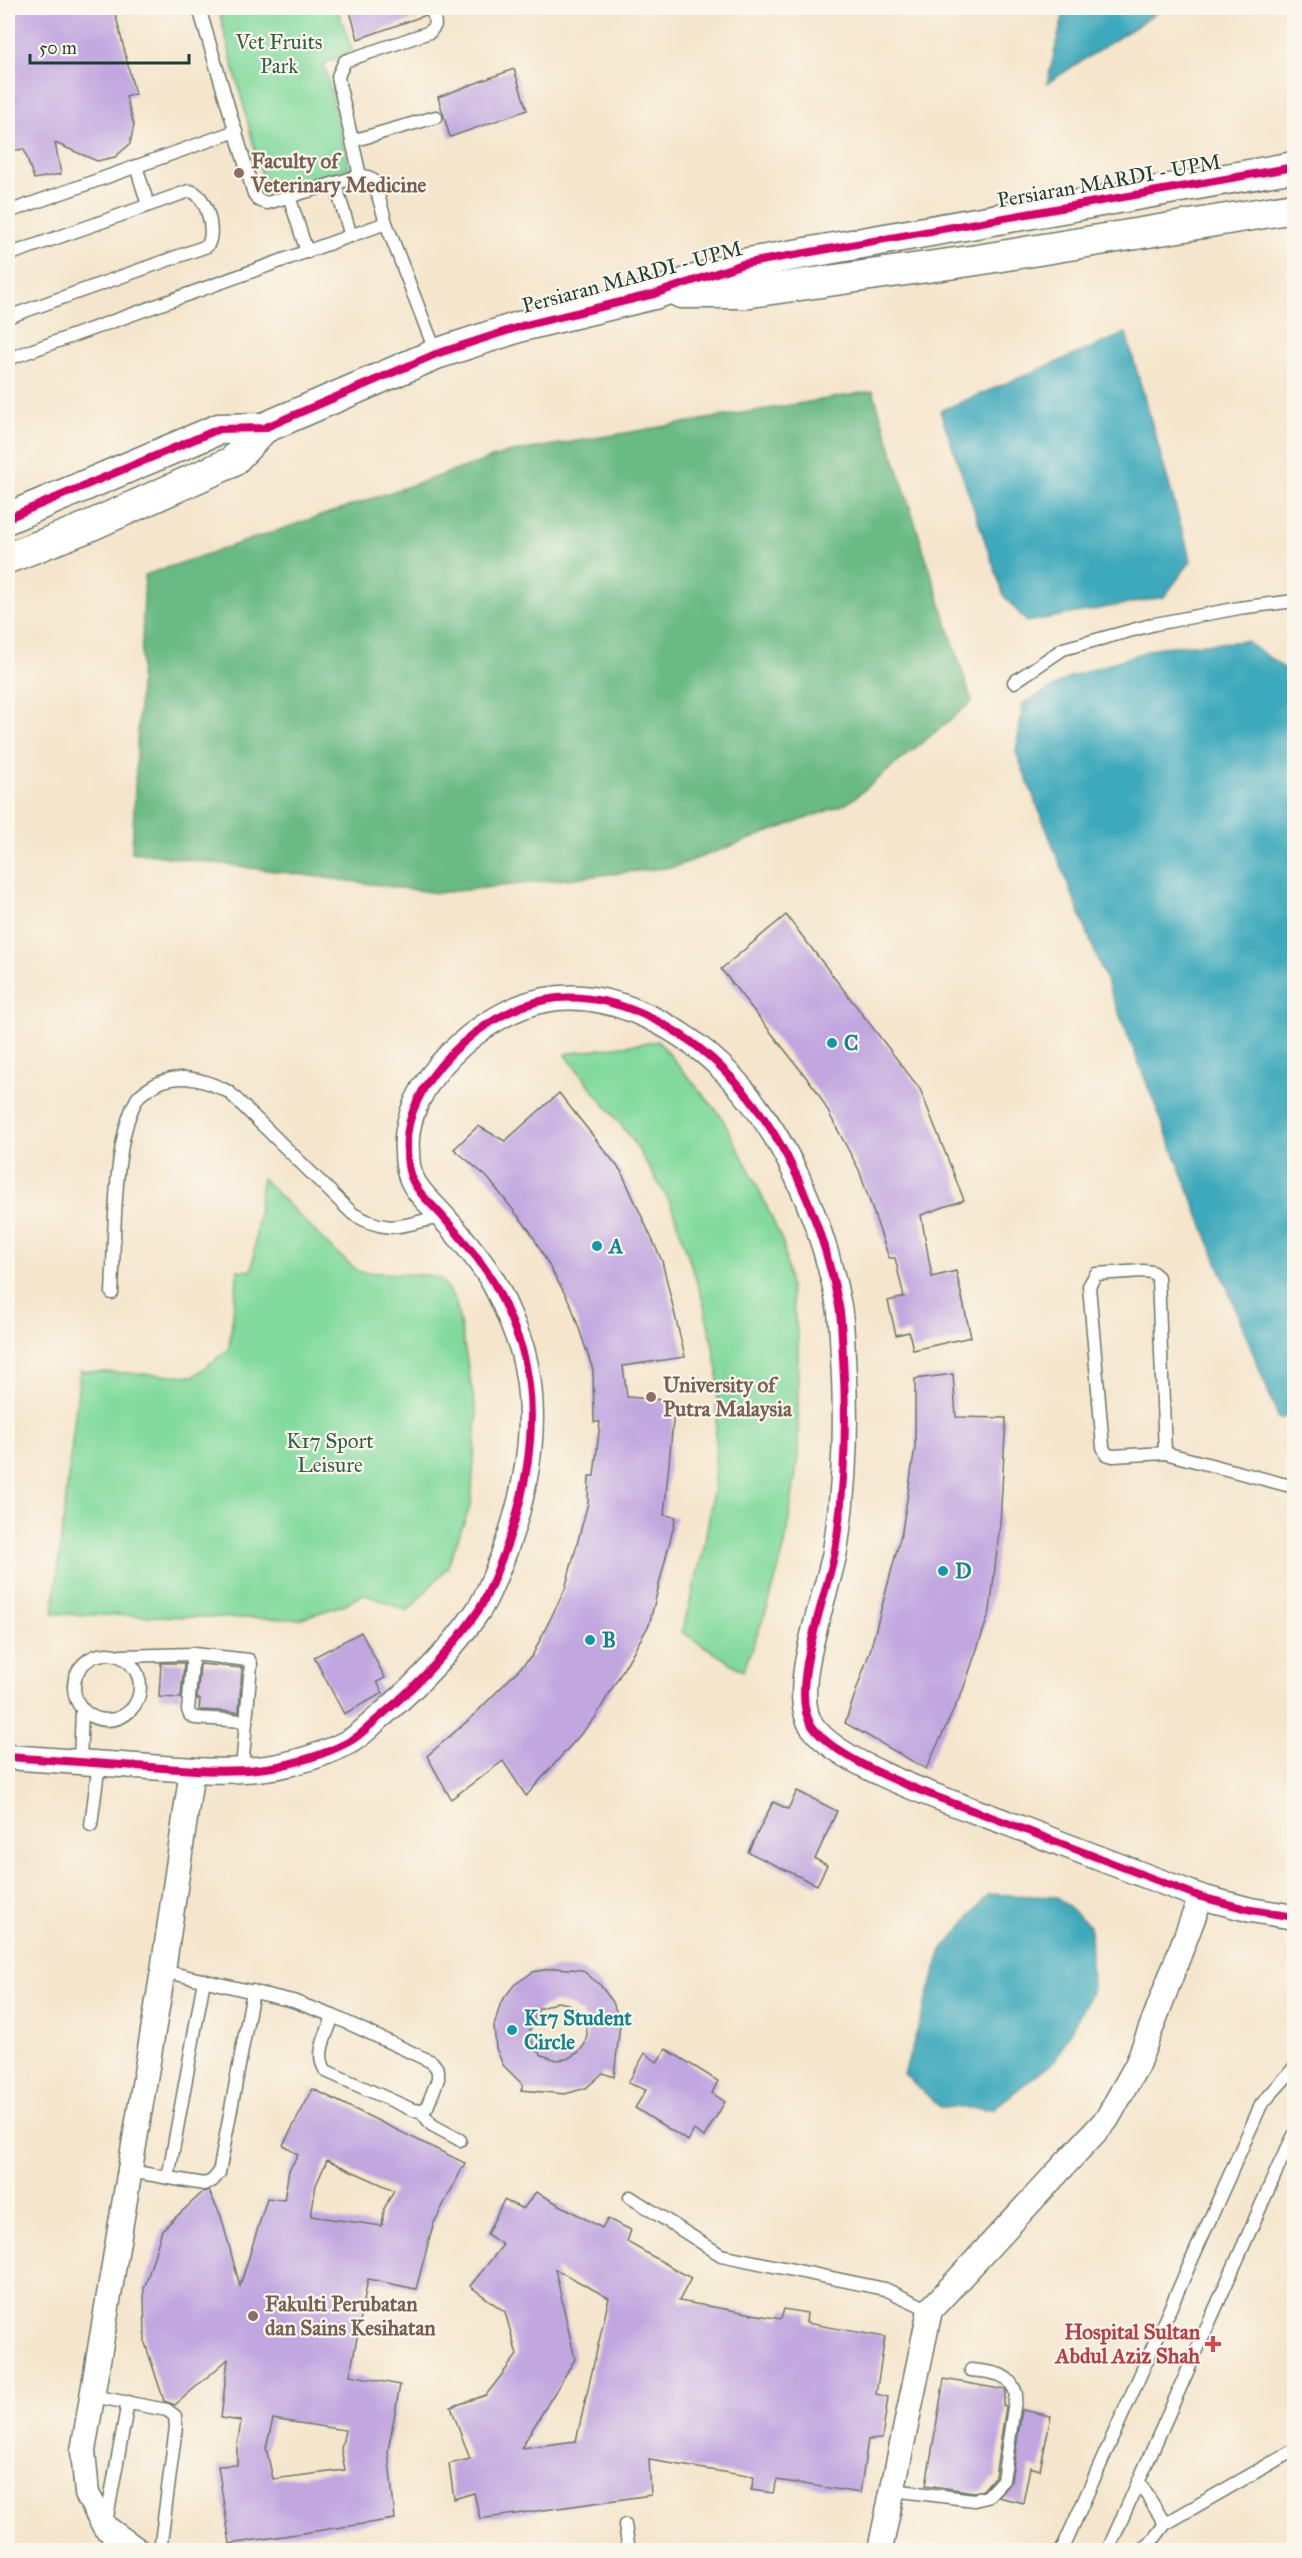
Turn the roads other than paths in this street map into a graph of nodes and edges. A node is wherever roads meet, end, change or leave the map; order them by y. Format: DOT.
graph roads {
  1 [pos="199,8"];
  2 [pos="433,8"];
  3 [pos="436,117"];
  4 [pos="236,131"];
  5 [pos="352,141"];
  6 [pos="136,166"];
  7 [pos="1294,167"];
  8 [pos="360,176"];
  9 [pos="335,183"];
  10 [pos="289,196"];
  11 [pos="148,205"];
  12 [pos="1294,208"];
  13 [pos="8,212"];
  14 [pos="1232,218"];
  15 [pos="386,223"];
  16 [pos="1294,233"];
  17 [pos="351,236"];
  18 [pos="307,252"];
  19 [pos="8,255"];
  20 [pos="654,294"];
  21 [pos="8,317"];
  22 [pos="436,354"];
  23 [pos="8,359"];
  24 [pos="264,428"];
  25 [pos="8,518"];
  26 [pos="8,558"];
  27 [pos="1294,602"];
  28 [pos="1014,682"];
  29 [pos="443,1217"];
  30 [pos="112,1293"];
  31 [pos="1165,1453"];
  32 [pos="1294,1487"];
  33 [pos="193,1654"];
  34 [pos="121,1656"];
  35 [pos="82,1710"];
  36 [pos="246,1721"];
  37 [pos="8,1757"];
  38 [pos="89,1763"];
  39 [pos="242,1769"];
  40 [pos="192,1770"];
  41 [pos="92,1825"];
  42 [pos="1201,1896"];
  43 [pos="1294,1917"];
  44 [pos="163,1971"];
  45 [pos="204,1980"];
  46 [pos="252,1991"];
  47 [pos="333,2016"];
  48 [pos="1294,2068"];
  49 [pos="421,2111"];
  50 [pos="1294,2135"];
  51 [pos="460,2140"];
  52 [pos="130,2171"];
  53 [pos="168,2178"];
  54 [pos="630,2197"];
  55 [pos="930,2310"];
  56 [pos="971,2370"];
  57 [pos="92,2396"];
  58 [pos="128,2402"];
  59 [pos="1294,2450"];
  60 [pos="1139,2482"];
  61 [pos="892,2490"];
  62 [pos="1165,2524"];
  63 [pos="625,2525"];
  64 [pos="105,2527"];
  65 [pos="137,2550"];
  66 [pos="160,2550"];
  67 [pos="628,2550"];
  68 [pos="880,2550"];
  69 [pos="1062,2550"];
  70 [pos="1108,2550"];
  71 [pos="1141,2550"];
  1 -- 4 [label="lane"];
  2 -- 5 [label="lane"];
  3 -- 5 [label="lane"];
  4 -- 6 [label="lane"];
  4 -- 10 [label="lane"];
  5 -- 8 [label="lane"];
  6 -- 11 [label="lane"];
  6 -- 13 [label="lane"];
  7 -- 20 [label="street, Persiaran MARDI - UPM"];
  8 -- 9 [label="lane"];
  8 -- 15 [label="lane"];
  9 -- 10 [label="lane"];
  9 -- 17 [label="lane"];
  10 -- 18 [label="lane"];
  11 -- 19 [label="lane"];
  11 -- 21 [label="lane"];
  12 -- 14 [label="street, Persiaran MARDI - UPM"];
  14 -- 16 [label="street"];
  14 -- 20 [label="street, Persiaran MARDI - UPM"];
  15 -- 17 [label="lane"];
  15 -- 22 [label="lane"];
  17 -- 18 [label="lane"];
  18 -- 23 [label="lane"];
  20 -- 22 [label="street, Persiaran MARDI - UPM"];
  22 -- 24 [label="street, Persiaran MARDI - UPM"];
  24 -- 25 [label="street, Persiaran MARDI - UPM"];
  24 -- 26 [label="street, Persiaran MARDI - UPM"];
  27 -- 28 [label="lane"];
  29 -- 30 [label="lane"];
  29 -- 39 [label="street"];
  29 -- 42 [label="street"];
  31 -- 31 [label="lane"];
  31 -- 32 [label="lane"];
  33 -- 34 [label="lane"];
  33 -- 36 [label="lane"];
  33 -- 36 [label="lane"];
  34 -- 35 [label="lane"];
  34 -- 35 [label="lane"];
  35 -- 38 [label="lane"];
  36 -- 39 [label="lane"];
  37 -- 38 [label="street"];
  38 -- 40 [label="street"];
  38 -- 41 [label="lane"];
  39 -- 40 [label="street"];
  40 -- 44 [label="street"];
  42 -- 43 [label="street"];
  42 -- 55 [label="street"];
  44 -- 45 [label="lane"];
  44 -- 52 [label="street"];
  45 -- 46 [label="lane"];
  45 -- 53 [label="lane"];
  46 -- 47 [label="lane"];
  46 -- 53 [label="lane"];
  47 -- 49 [label="lane"];
  47 -- 49 [label="lane"];
  48 -- 69 [label="lane"];
  49 -- 51 [label="lane"];
  50 -- 60 [label="lane"];
  52 -- 53 [label="lane"];
  52 -- 57 [label="street"];
  54 -- 55 [label="lane"];
  55 -- 61 [label="street"];
  56 -- 61 [label="lane"];
  57 -- 58 [label="lane"];
  57 -- 64 [label="street"];
  58 -- 64 [label="lane"];
  58 -- 66 [label="lane"];
  59 -- 62 [label="lane"];
  60 -- 62 [label="lane"];
  60 -- 70 [label="lane"];
  61 -- 68 [label="street"];
  62 -- 71 [label="lane"];
  63 -- 67 [label="lane"];
  64 -- 65 [label="street"];
}
